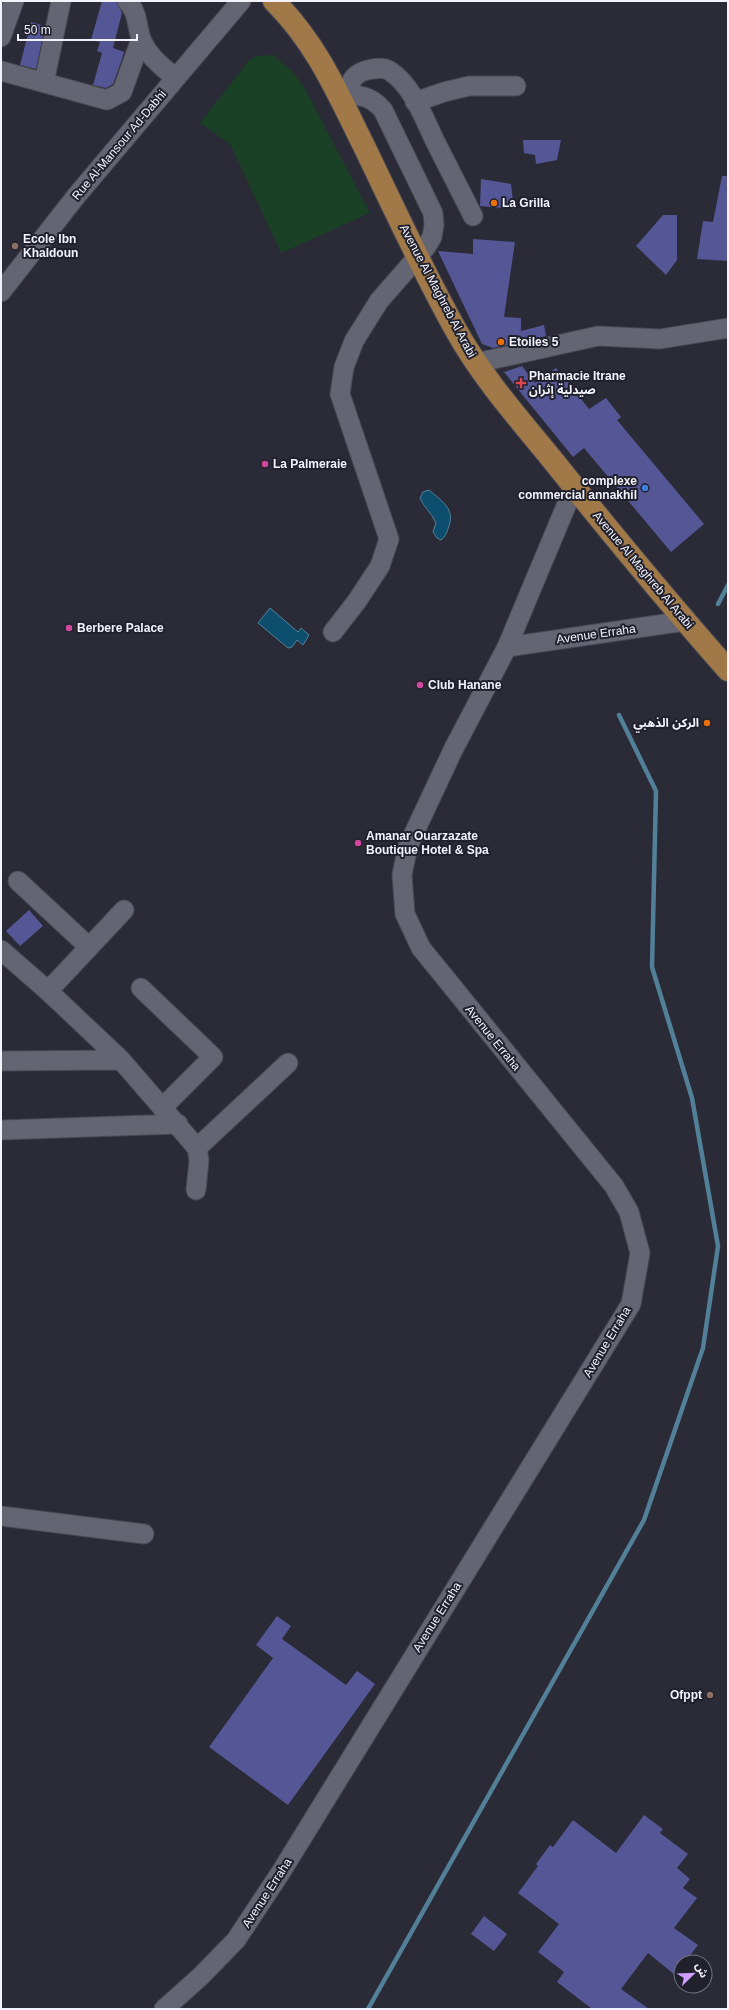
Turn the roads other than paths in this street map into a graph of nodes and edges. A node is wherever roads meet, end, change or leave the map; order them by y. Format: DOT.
graph roads {
  1 [pos="14,1"];
  2 [pos="62,1"];
  3 [pos="127,1"];
  4 [pos="241,1"];
  5 [pos="274,1"];
  6 [pos="1,37"];
  7 [pos="141,39"];
  8 [pos="1,71"];
  9 [pos="176,78"];
  10 [pos="44,83"];
  11 [pos="516,86"];
  12 [pos="345,96"];
  13 [pos="415,102"];
  14 [pos="473,216"];
  15 [pos="417,255"];
  16 [pos="1,292"];
  17 [pos="728,328"];
  18 [pos="476,363"];
  19 [pos="574,487"];
  20 [pos="685,621"];
  21 [pos="333,632"];
  22 [pos="507,647"];
  23 [pos="728,670"];
  24 [pos="18,881"];
  25 [pos="124,910"];
  26 [pos="89,947"];
  27 [pos="1,950"];
  28 [pos="142,988"];
  29 [pos="48,991"];
  30 [pos="120,1060"];
  31 [pos="1,1061"];
  32 [pos="288,1062"];
  33 [pos="163,1107"];
  34 [pos="178,1124"];
  35 [pos="1,1130"];
  36 [pos="197,1148"];
  37 [pos="196,1190"];
  38 [pos="1,1516"];
  39 [pos="144,1534"];
  40 [pos="164,2009"];
  1 -- 6 [label="street"];
  2 -- 10 [label="street"];
  3 -- 7 [label="street"];
  4 -- 9 [label="street, Rue Al-Mansour Ad-Dabhi"];
  5 -- 12 [label="main road, Avenue Al Maghreb Al Arabi"];
  7 -- 9 [label="street"];
  7 -- 10 [label="street"];
  8 -- 10 [label="street"];
  9 -- 16 [label="street, Rue Al-Mansour Ad-Dabhi"];
  11 -- 13 [label="street"];
  12 -- 13 [label="street"];
  12 -- 15 [label="main road, Avenue Al Maghreb Al Arabi"];
  12 -- 15 [label="street"];
  13 -- 14 [label="street"];
  15 -- 18 [label="main road, Avenue Al Maghreb Al Arabi"];
  15 -- 21 [label="street"];
  17 -- 18 [label="street"];
  18 -- 19 [label="main road, Avenue Al Maghreb Al Arabi"];
  19 -- 20 [label="main road, Avenue Al Maghreb Al Arabi"];
  19 -- 22 [label="street, Avenue Erraha"];
  20 -- 22 [label="street, Avenue Erraha"];
  20 -- 23 [label="main road, Avenue Al Maghreb Al Arabi"];
  22 -- 40 [label="street, Avenue Erraha"];
  24 -- 26 [label="street"];
  25 -- 26 [label="street"];
  26 -- 29 [label="street"];
  27 -- 29 [label="street"];
  28 -- 33 [label="street"];
  29 -- 30 [label="street"];
  30 -- 31 [label="street"];
  30 -- 33 [label="street"];
  32 -- 36 [label="street"];
  33 -- 34 [label="street"];
  34 -- 35 [label="street"];
  34 -- 36 [label="street"];
  36 -- 37 [label="street"];
  38 -- 39 [label="street"];
}
